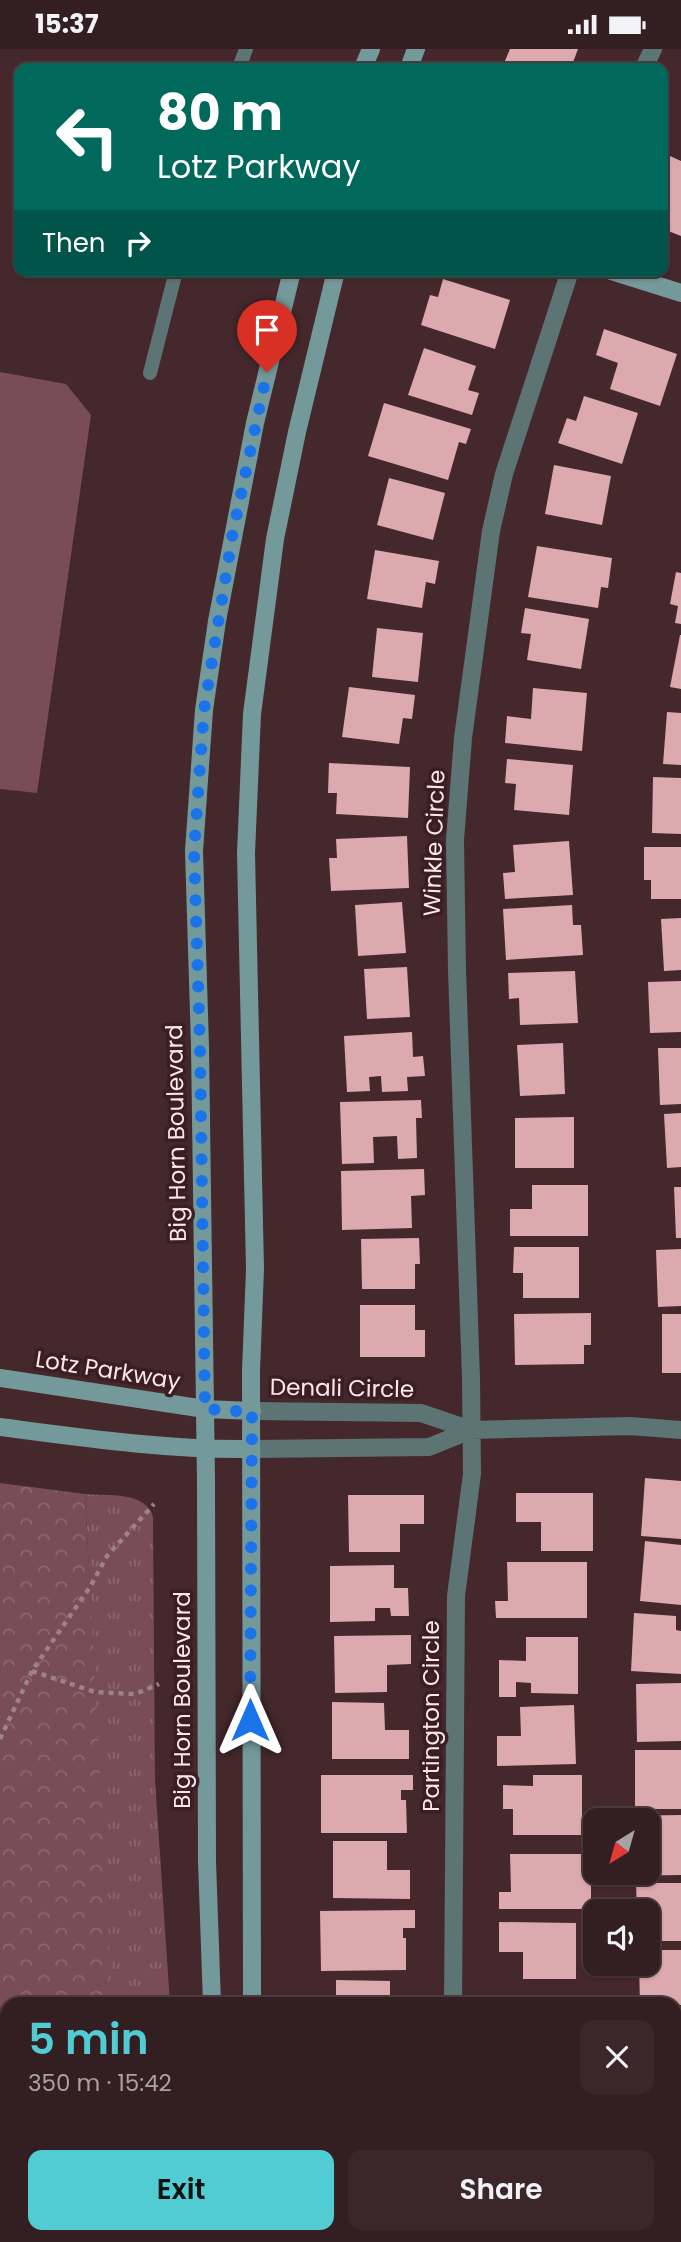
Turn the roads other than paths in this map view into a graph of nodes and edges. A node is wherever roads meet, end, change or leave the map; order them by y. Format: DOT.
graph roads {
  1 [pos="174,277"];
  2 [pos="291,277"];
  3 [pos="335,277"];
  4 [pos="568,277"];
  5 [pos="630,277"];
  6 [pos="681,293"];
  7 [pos="150,373"];
  8 [pos="0,1378"];
  9 [pos="205,1409"];
  10 [pos="252,1412"];
  11 [pos="0,1427"];
  12 [pos="471,1430"];
  13 [pos="681,1430"];
  14 [pos="251,1449"];
  15 [pos="205,1450"];
  16 [pos="212,1997"];
  17 [pos="252,1997"];
  18 [pos="453,1997"];
  1 -- 7 [label="lane"];
  2 -- 9 [label="main road, Big Horn Boulevard"];
  3 -- 10 [label="main road"];
  4 -- 12 [label="street, Winkle Circle"];
  5 -- 6 [label="main road"];
  8 -- 9 [label="main road, Lotz Parkway"];
  9 -- 10 [label="main road, Lotz Parkway"];
  9 -- 15 [label="main road, Big Horn Boulevard"];
  10 -- 12 [label="street, Denali Circle"];
  10 -- 14 [label="main road"];
  11 -- 15 [label="main road"];
  12 -- 13 [label="street, Denali Circle"];
  12 -- 14 [label="street, Denali Circle"];
  12 -- 18 [label="street, Partington Circle"];
  14 -- 15 [label="main road"];
  14 -- 17 [label="main road"];
  15 -- 16 [label="main road, Big Horn Boulevard"];
}
